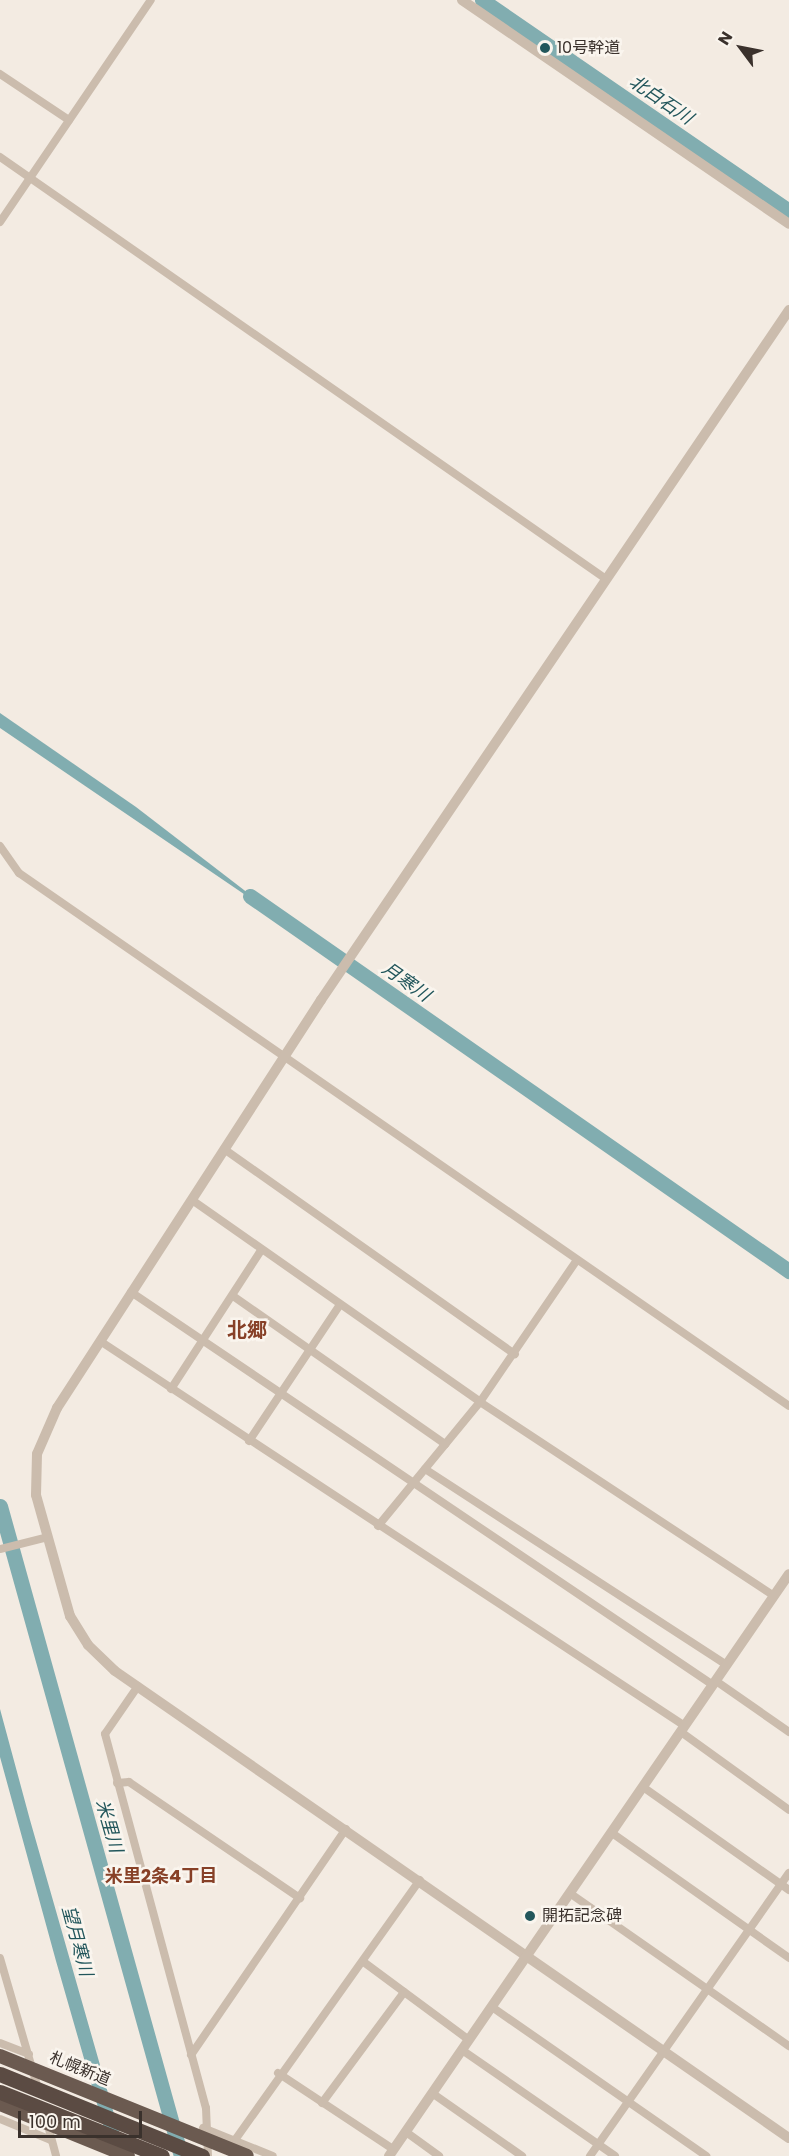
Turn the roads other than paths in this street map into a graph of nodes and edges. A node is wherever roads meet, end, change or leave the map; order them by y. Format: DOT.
graph roads {
  1 [pos="151,0"];
  2 [pos="462,0"];
  3 [pos="0,74"];
  4 [pos="69,120"];
  5 [pos="0,157"];
  6 [pos="30,177"];
  7 [pos="0,222"];
  8 [pos="789,224"];
  9 [pos="789,310"];
  10 [pos="606,579"];
  11 [pos="0,846"];
  12 [pos="286,1054"];
  13 [pos="224,1149"];
  14 [pos="192,1200"];
  15 [pos="260,1252"];
  16 [pos="577,1260"];
  17 [pos="131,1292"];
  18 [pos="233,1296"];
  19 [pos="339,1306"];
  20 [pos="203,1340"];
  21 [pos="100,1341"];
  22 [pos="310,1350"];
  23 [pos="515,1354"];
  24 [pos="171,1389"];
  25 [pos="279,1396"];
  26 [pos="480,1402"];
  27 [pos="789,1406"];
  28 [pos="249,1441"];
  29 [pos="446,1444"];
  30 [pos="425,1469"];
  31 [pos="411,1486"];
  32 [pos="378,1526"];
  33 [pos="44,1538"];
  34 [pos="0,1550"];
  35 [pos="789,1574"];
  36 [pos="774,1596"];
  37 [pos="727,1665"];
  38 [pos="715,1683"];
  39 [pos="138,1686"];
  40 [pos="683,1729"];
  41 [pos="789,1732"];
  42 [pos="117,1783"];
  43 [pos="643,1787"];
  44 [pos="789,1810"];
  45 [pos="346,1829"];
  46 [pos="612,1833"];
  47 [pos="789,1873"];
  48 [pos="420,1880"];
  49 [pos="781,1885"];
  50 [pos="789,1890"];
  51 [pos="571,1894"];
  52 [pos="300,1898"];
  53 [pos="749,1930"];
  54 [pos="528,1957"];
  55 [pos="0,1958"];
  56 [pos="789,1958"];
  57 [pos="365,1963"];
  58 [pos="705,1989"];
  59 [pos="404,1992"];
  60 [pos="492,2007"];
  61 [pos="469,2040"];
  62 [pos="0,2043"];
  63 [pos="789,2046"];
  64 [pos="462,2050"];
  65 [pos="660,2052"];
  66 [pos="29,2054"];
  67 [pos="0,2055"];
  68 [pos="191,2055"];
  69 [pos="278,2073"];
  70 [pos="0,2074"];
  71 [pos="0,2092"];
  72 [pos="432,2094"];
  73 [pos="627,2101"];
  74 [pos="322,2103"];
  75 [pos="0,2104"];
  76 [pos="0,2119"];
  77 [pos="203,2128"];
  78 [pos="406,2132"];
  79 [pos="789,2138"];
  80 [pos="51,2140"];
  81 [pos="235,2140"];
  82 [pos="598,2144"];
  83 [pos="391,2153"];
  84 [pos="56,2156"];
  85 [pos="128,2156"];
  86 [pos="162,2156"];
  87 [pos="202,2156"];
  88 [pos="208,2156"];
  89 [pos="247,2156"];
  90 [pos="273,2156"];
  91 [pos="439,2156"];
  92 [pos="522,2156"];
  93 [pos="590,2156"];
  94 [pos="615,2156"];
  95 [pos="706,2156"];
  1 -- 4 [label="street"];
  2 -- 8 [label="street"];
  3 -- 4 [label="street"];
  4 -- 6 [label="street"];
  5 -- 6 [label="street"];
  6 -- 7 [label="street"];
  6 -- 10 [label="street"];
  9 -- 10 [label="street"];
  10 -- 12 [label="street"];
  11 -- 12 [label="street"];
  12 -- 13 [label="street"];
  12 -- 16 [label="street"];
  13 -- 14 [label="street"];
  13 -- 23 [label="street"];
  14 -- 15 [label="street"];
  14 -- 17 [label="street"];
  15 -- 18 [label="street"];
  15 -- 19 [label="street"];
  16 -- 23 [label="street"];
  16 -- 27 [label="street"];
  17 -- 20 [label="street"];
  17 -- 21 [label="street"];
  18 -- 20 [label="street"];
  18 -- 22 [label="street"];
  19 -- 22 [label="street"];
  19 -- 26 [label="street"];
  20 -- 24 [label="street"];
  20 -- 25 [label="street"];
  21 -- 24 [label="street"];
  21 -- 33 [label="street"];
  22 -- 25 [label="street"];
  22 -- 29 [label="street"];
  23 -- 26 [label="street"];
  24 -- 28 [label="street"];
  25 -- 28 [label="street"];
  25 -- 31 [label="street"];
  26 -- 29 [label="street"];
  26 -- 36 [label="street"];
  28 -- 32 [label="street"];
  29 -- 30 [label="street"];
  30 -- 31 [label="street"];
  30 -- 37 [label="street"];
  31 -- 32 [label="street"];
  31 -- 38 [label="street"];
  32 -- 40 [label="street"];
  33 -- 34 [label="street"];
  33 -- 39 [label="street"];
  35 -- 36 [label="street"];
  36 -- 37 [label="street"];
  37 -- 38 [label="street"];
  38 -- 40 [label="street"];
  38 -- 41 [label="street"];
  39 -- 42 [label="street"];
  39 -- 45 [label="street"];
  40 -- 43 [label="street"];
  40 -- 44 [label="street"];
  42 -- 52 [label="street"];
  42 -- 68 [label="street"];
  43 -- 46 [label="street"];
  43 -- 49 [label="street"];
  45 -- 48 [label="street"];
  45 -- 52 [label="street"];
  46 -- 51 [label="street"];
  46 -- 53 [label="street"];
  47 -- 49 [label="street"];
  48 -- 54 [label="street"];
  48 -- 57 [label="street"];
  49 -- 50 [label="street"];
  49 -- 53 [label="street"];
  51 -- 54 [label="street"];
  51 -- 58 [label="street"];
  52 -- 68 [label="street"];
  53 -- 56 [label="street"];
  53 -- 58 [label="street"];
  54 -- 60 [label="street"];
  54 -- 65 [label="street"];
  55 -- 66 [label="street"];
  57 -- 59 [label="street"];
  57 -- 69 [label="street"];
  58 -- 63 [label="street"];
  58 -- 65 [label="street"];
  59 -- 61 [label="street"];
  59 -- 74 [label="street"];
  60 -- 61 [label="street"];
  60 -- 73 [label="street"];
  61 -- 64 [label="street"];
  62 -- 66 [label="street"];
  64 -- 72 [label="street"];
  64 -- 82 [label="street"];
  65 -- 73 [label="street"];
  65 -- 79 [label="street"];
  66 -- 80 [label="street"];
  67 -- 89 [label="highway, 札幌新道, bridge"];
  68 -- 77 [label="street"];
  69 -- 74 [label="street"];
  69 -- 81 [label="street"];
  70 -- 87 [label="highway, bridge"];
  71 -- 86 [label="highway, bridge"];
  72 -- 78 [label="street"];
  72 -- 92 [label="street"];
  73 -- 82 [label="street"];
  73 -- 95 [label="street"];
  74 -- 83 [label="street"];
  75 -- 85 [label="highway, bridge"];
  76 -- 80 [label="street"];
  77 -- 81 [label="street"];
  77 -- 88 [label="street"];
  78 -- 83 [label="street"];
  78 -- 91 [label="street"];
  80 -- 84 [label="street"];
  81 -- 90 [label="street"];
  82 -- 93 [label="street"];
  82 -- 94 [label="street"];
}
